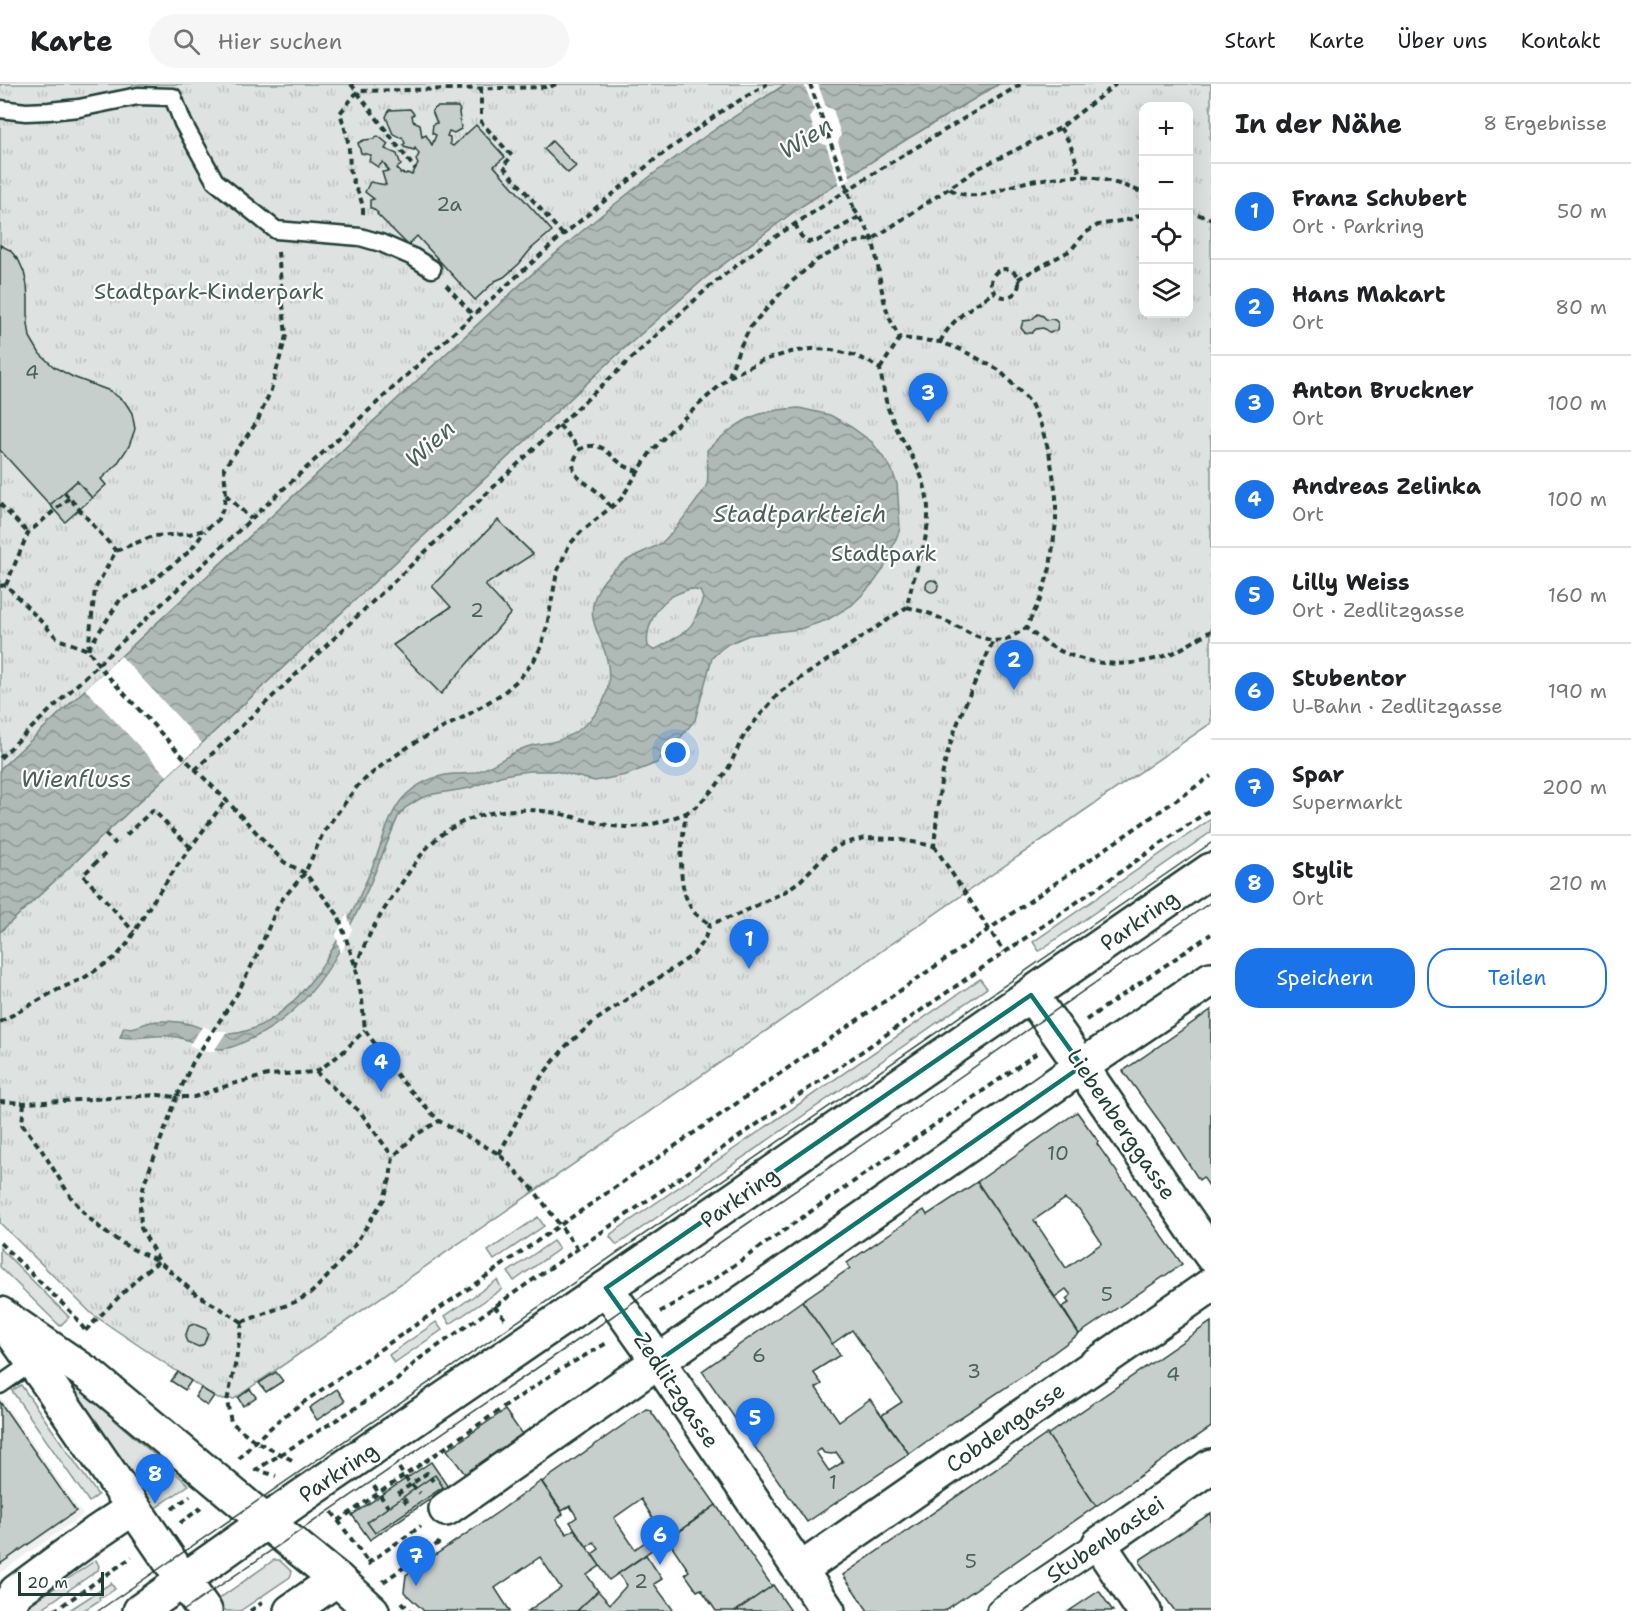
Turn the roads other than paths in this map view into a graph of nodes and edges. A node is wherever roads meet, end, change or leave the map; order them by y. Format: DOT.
graph roads {
  1 [pos="0,109"];
  2 [pos="432,269"];
  3 [pos="1211,870"];
  4 [pos="1211,979"];
  5 [pos="1031,995"];
  6 [pos="1082,1066"];
  7 [pos="1211,1255"];
  8 [pos="1211,1285"];
  9 [pos="606,1288"];
  10 [pos="0,1315"];
  11 [pos="658,1361"];
  12 [pos="33,1362"];
  13 [pos="0,1385"];
  14 [pos="1211,1466"];
  15 [pos="438,1506"];
  16 [pos="140,1517"];
  17 [pos="266,1522"];
  18 [pos="1099,1544"];
  19 [pos="800,1570"];
  20 [pos="347,1573"];
  21 [pos="183,1580"];
  22 [pos="377,1597"];
  23 [pos="6,1611"];
  24 [pos="140,1611"];
  25 [pos="205,1611"];
  26 [pos="291,1611"];
  27 [pos="828,1611"];
  28 [pos="1000,1611"];
  29 [pos="1144,1611"];
  1 -- 2 [label="lane"];
  3 -- 5 [label="street, Parkring"];
  4 -- 6 [label="street"];
  5 -- 6 [label="street, Liebenberggasse"];
  5 -- 9 [label="street, Parkring"];
  6 -- 7 [label="street, Liebenberggasse"];
  6 -- 11 [label="street"];
  8 -- 19 [label="street, Cobdengasse"];
  9 -- 11 [label="street, Zedlitzgasse"];
  9 -- 17 [label="street, Parkring"];
  10 -- 12 [label="street"];
  10 -- 17 [label="street"];
  11 -- 15 [label="street"];
  11 -- 19 [label="street, Zedlitzgasse"];
  12 -- 13 [label="lane"];
  12 -- 16 [label="street"];
  14 -- 18 [label="street, Stubenbastei"];
  16 -- 21 [label="street"];
  16 -- 23 [label="street"];
  17 -- 20 [label="street"];
  17 -- 21 [label="street, Parkring"];
  18 -- 28 [label="street, Stubenbastei"];
  18 -- 29 [label="street"];
  19 -- 27 [label="street, Zedlitzgasse"];
  20 -- 22 [label="street"];
  20 -- 26 [label="street"];
  21 -- 24 [label="street, Parkring"];
  21 -- 25 [label="street"];
}
